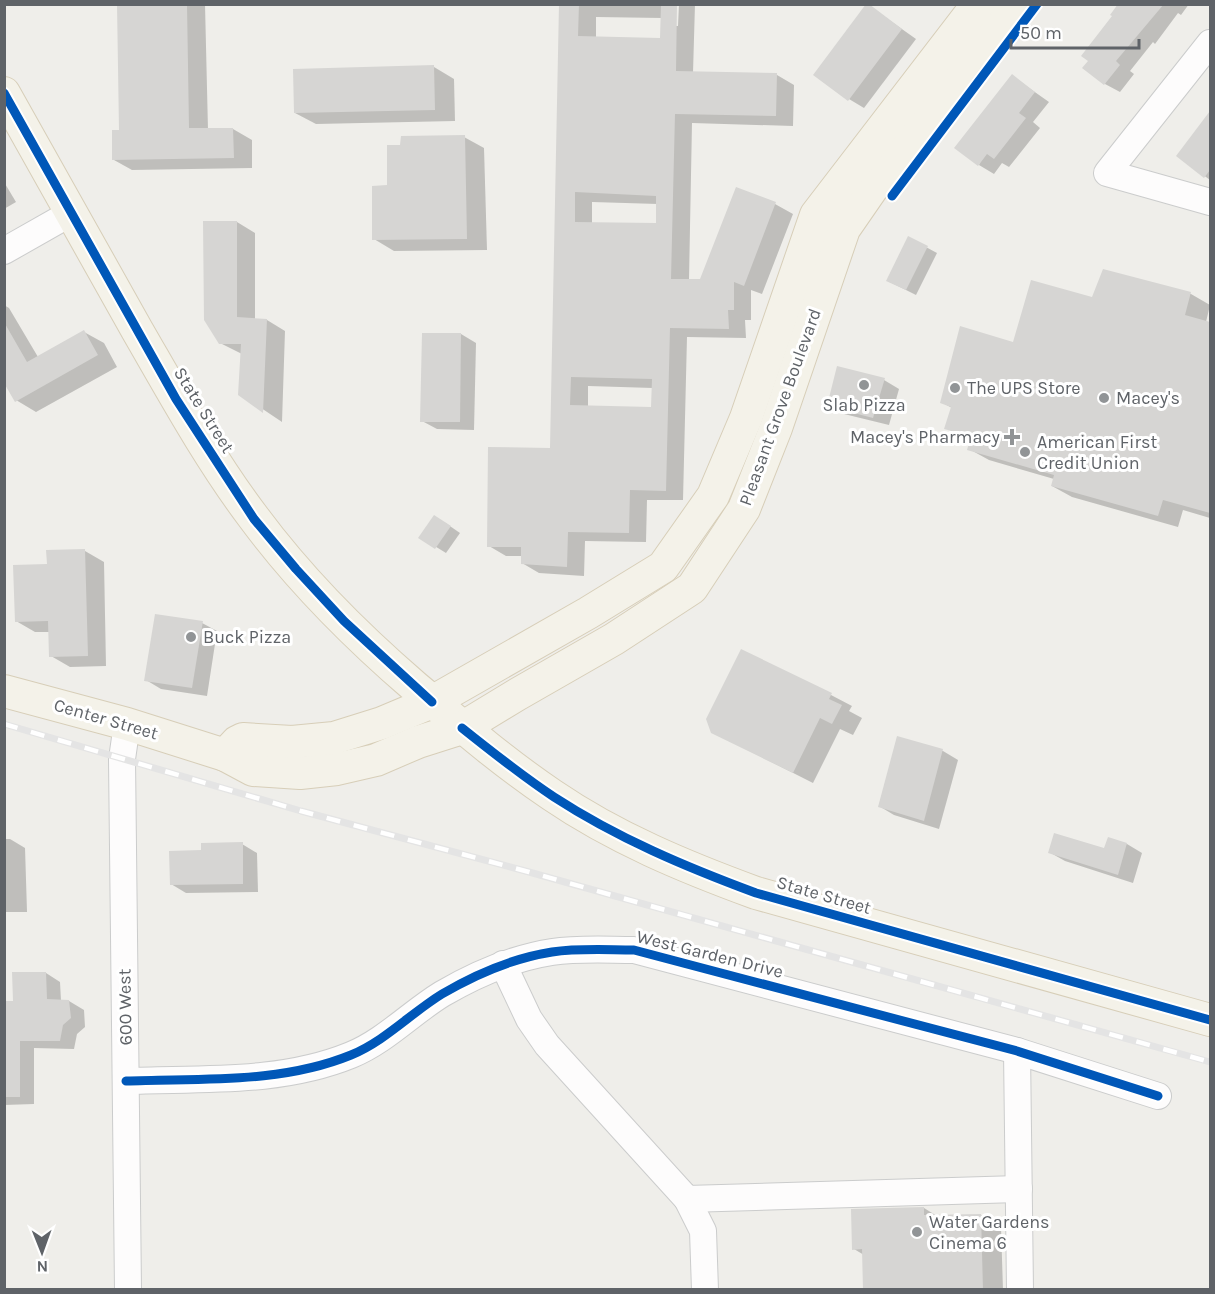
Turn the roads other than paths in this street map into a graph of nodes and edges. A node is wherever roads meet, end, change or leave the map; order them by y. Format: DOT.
graph roads {
  1 [pos="978,4"];
  2 [pos="1015,4"];
  3 [pos="1210,43"];
  4 [pos="4,93"];
  5 [pos="1210,202"];
  6 [pos="71,213"];
  7 [pos="4,251"];
  8 [pos="4,691"];
  9 [pos="432,702"];
  10 [pos="126,724"];
  11 [pos="462,728"];
  12 [pos="216,752"];
  13 [pos="503,964"];
  14 [pos="1210,1020"];
  15 [pos="1017,1051"];
  16 [pos="126,1081"];
  17 [pos="1158,1096"];
  18 [pos="1019,1189"];
  19 [pos="687,1199"];
  20 [pos="128,1290"];
  21 [pos="705,1290"];
  22 [pos="1020,1290"];
  1 -- 9 [label="main road, Pleasant Grove Boulevard"];
  2 -- 11 [label="main road, Pleasant Grove Boulevard"];
  3 -- 5 [label="street"];
  4 -- 6 [label="main road, State Street"];
  6 -- 7 [label="street"];
  6 -- 9 [label="main road, State Street"];
  8 -- 10 [label="main road, Center Street"];
  9 -- 11 [label="main road, State Street"];
  9 -- 12 [label="main road"];
  10 -- 12 [label="main road, Center Street"];
  10 -- 16 [label="street, 600 West"];
  11 -- 12 [label="main road, Center Street"];
  11 -- 14 [label="main road, State Street"];
  13 -- 15 [label="street, West Garden Drive"];
  13 -- 16 [label="street, West Garden Drive"];
  13 -- 19 [label="street"];
  15 -- 17 [label="street, West Garden Drive"];
  15 -- 18 [label="street"];
  16 -- 20 [label="street, 600 West"];
  18 -- 19 [label="street"];
  18 -- 22 [label="street"];
  19 -- 21 [label="street"];
}
